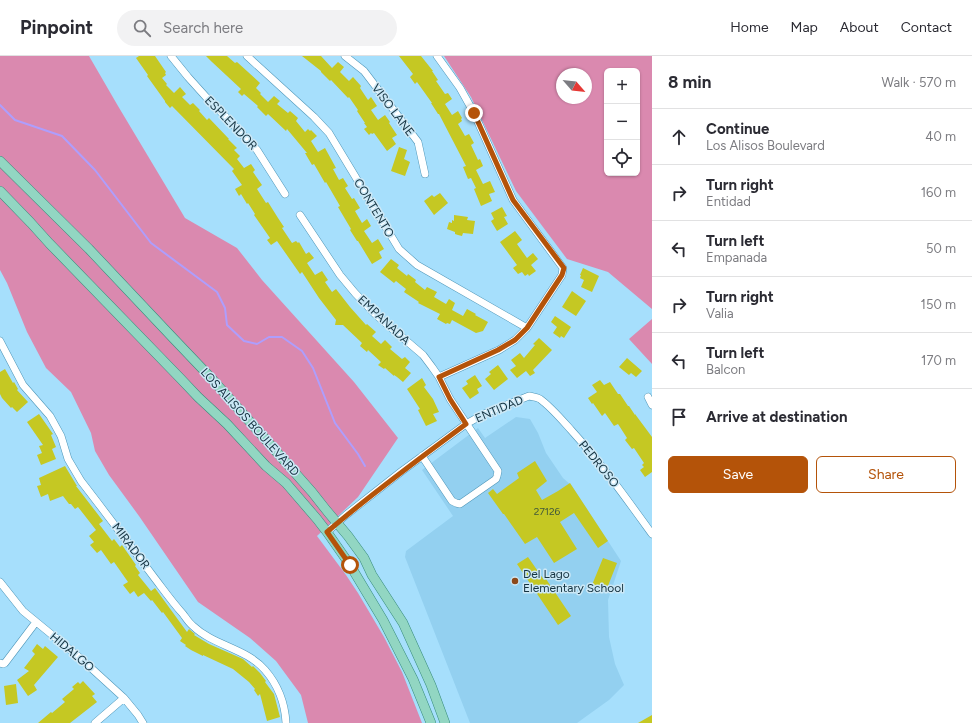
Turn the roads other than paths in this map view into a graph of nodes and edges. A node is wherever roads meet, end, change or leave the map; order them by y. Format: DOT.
graph roads {
  1 [pos="171,56"];
  2 [pos="247,56"];
  3 [pos="345,56"];
  4 [pos="437,56"];
  5 [pos="0,161"];
  6 [pos="425,174"];
  7 [pos="0,190"];
  8 [pos="285,194"];
  9 [pos="300,215"];
  10 [pos="527,328"];
  11 [pos="0,341"];
  12 [pos="439,377"];
  13 [pos="648,397"];
  14 [pos="540,399"];
  15 [pos="652,405"];
  16 [pos="466,424"];
  17 [pos="422,456"];
  18 [pos="338,523"];
  19 [pos="327,532"];
  20 [pos="652,534"];
  21 [pos="0,582"];
  22 [pos="36,622"];
  23 [pos="0,663"];
  24 [pos="124,698"];
  25 [pos="95,723"];
  26 [pos="143,723"];
  27 [pos="286,723"];
  28 [pos="431,723"];
  29 [pos="445,723"];
  1 -- 8 [label="street, ESPLENDOR"];
  2 -- 10 [label="street, CONTENTO"];
  3 -- 6 [label="street, VISO LANE"];
  4 -- 10 [label="street"];
  5 -- 18 [label="main road, LOS ALISOS BOULEVARD"];
  7 -- 19 [label="main road, LOS ALISOS BOULEVARD"];
  9 -- 12 [label="street, EMPANADA"];
  10 -- 12 [label="street"];
  11 -- 27 [label="street, MIRADOR"];
  12 -- 16 [label="street, EMPANADA"];
  13 -- 15 [label="street"];
  14 -- 16 [label="street, ENTIDAD"];
  14 -- 20 [label="street, PEDROSO"];
  16 -- 17 [label="street, ENTIDAD"];
  16 -- 17 [label="street, EMPANADA"];
  17 -- 18 [label="street, ENTIDAD"];
  18 -- 19 [label="street, ENTIDAD"];
  18 -- 29 [label="main road, LOS ALISOS BOULEVARD"];
  19 -- 28 [label="main road, LOS ALISOS BOULEVARD"];
  21 -- 22 [label="street, HIDALGO"];
  22 -- 23 [label="street"];
  22 -- 24 [label="street, HIDALGO"];
  24 -- 25 [label="street"];
  24 -- 26 [label="street, HIDALGO"];
}
